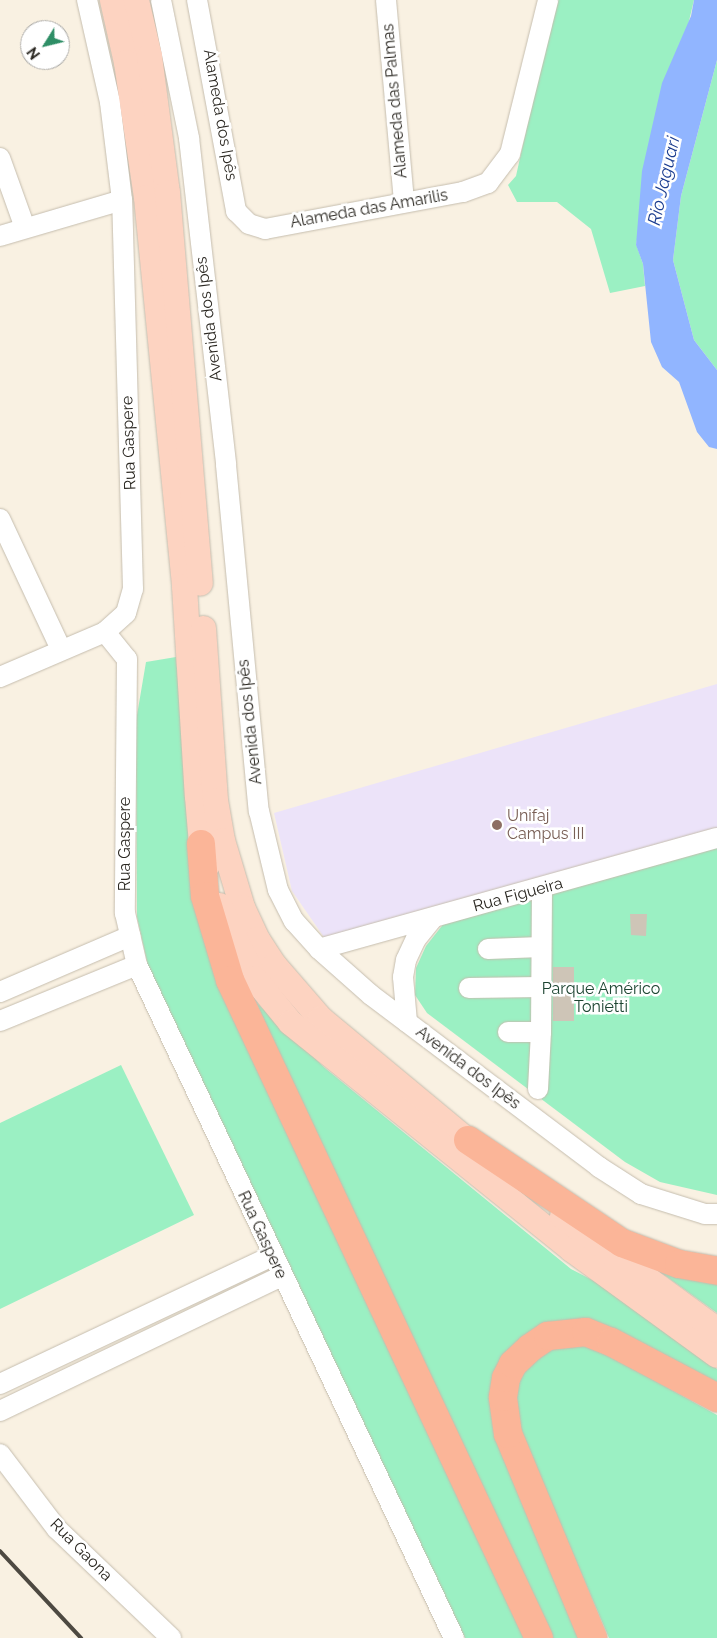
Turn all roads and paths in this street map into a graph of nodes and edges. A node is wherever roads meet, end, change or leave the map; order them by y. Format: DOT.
graph roads {
  1 [pos="87,0"];
  2 [pos="112,0"];
  3 [pos="136,0"];
  4 [pos="161,0"];
  5 [pos="197,0"];
  6 [pos="386,0"];
  7 [pos="548,0"];
  8 [pos="0,158"];
  9 [pos="122,200"];
  10 [pos="404,202"];
  11 [pos="249,224"];
  12 [pos="25,228"];
  13 [pos="0,236"];
  14 [pos="0,519"];
  15 [pos="105,632"];
  16 [pos="61,649"];
  17 [pos="0,677"];
  18 [pos="717,838"];
  19 [pos="201,844"];
  20 [pos="542,889"];
  21 [pos="433,918"];
  22 [pos="130,936"];
  23 [pos="541,947"];
  24 [pos="319,948"];
  25 [pos="488,949"];
  26 [pos="137,965"];
  27 [pos="541,987"];
  28 [pos="469,988"];
  29 [pos="0,992"];
  30 [pos="0,1021"];
  31 [pos="407,1022"];
  32 [pos="508,1032"];
  33 [pos="541,1032"];
  34 [pos="538,1089"];
  35 [pos="468,1140"];
  36 [pos="717,1214"];
  37 [pos="272,1256"];
  38 [pos="717,1270"];
  39 [pos="282,1276"];
  40 [pos="717,1330"];
  41 [pos="717,1355"];
  42 [pos="0,1384"];
  43 [pos="717,1398"];
  44 [pos="0,1410"];
  45 [pos="0,1454"];
  46 [pos="171,1638"];
  47 [pos="454,1638"];
  48 [pos="538,1638"];
  49 [pos="593,1638"];
  1 -- 9 [label="street, Rua Gaspere"];
  2 -- 19 [label="main road"];
  3 -- 35 [label="main road"];
  4 -- 24 [label="street, Avenida dos Ipês"];
  5 -- 11 [label="street, Alameda dos Ipês"];
  6 -- 10 [label="street, Alameda das Palmas"];
  7 -- 10 [label="street, Alameda das Amarilis"];
  8 -- 12 [label="street"];
  9 -- 12 [label="street"];
  9 -- 15 [label="street, Rua Gaspere"];
  10 -- 11 [label="street, Alameda das Amarilis"];
  12 -- 13 [label="street"];
  14 -- 16 [label="street"];
  15 -- 16 [label="street"];
  15 -- 22 [label="street, Rua Gaspere"];
  16 -- 17 [label="street"];
  18 -- 20 [label="street, Rua Figueira"];
  19 -- 41 [label="main road"];
  19 -- 48 [label="highway"];
  20 -- 21 [label="street, Rua Figueira"];
  20 -- 23 [label="street"];
  21 -- 24 [label="street, Rua Figueira"];
  21 -- 31 [label="street"];
  22 -- 26 [label="street, Rua Gaspere"];
  22 -- 29 [label="street"];
  23 -- 25 [label="street"];
  23 -- 27 [label="street"];
  24 -- 31 [label="street, Avenida dos Ipês"];
  26 -- 30 [label="street"];
  26 -- 37 [label="street, Rua Gaspere"];
  27 -- 28 [label="street"];
  27 -- 33 [label="street"];
  31 -- 36 [label="street, Avenida dos Ipês"];
  32 -- 33 [label="street"];
  33 -- 34 [label="street"];
  35 -- 38 [label="highway"];
  35 -- 40 [label="main road"];
  37 -- 39 [label="street, Rua Gaspere"];
  37 -- 42 [label="street"];
  39 -- 44 [label="street"];
  39 -- 47 [label="street, Rua Gaspere"];
  43 -- 49 [label="highway"];
  45 -- 46 [label="street, Rua Gaona"];
}
